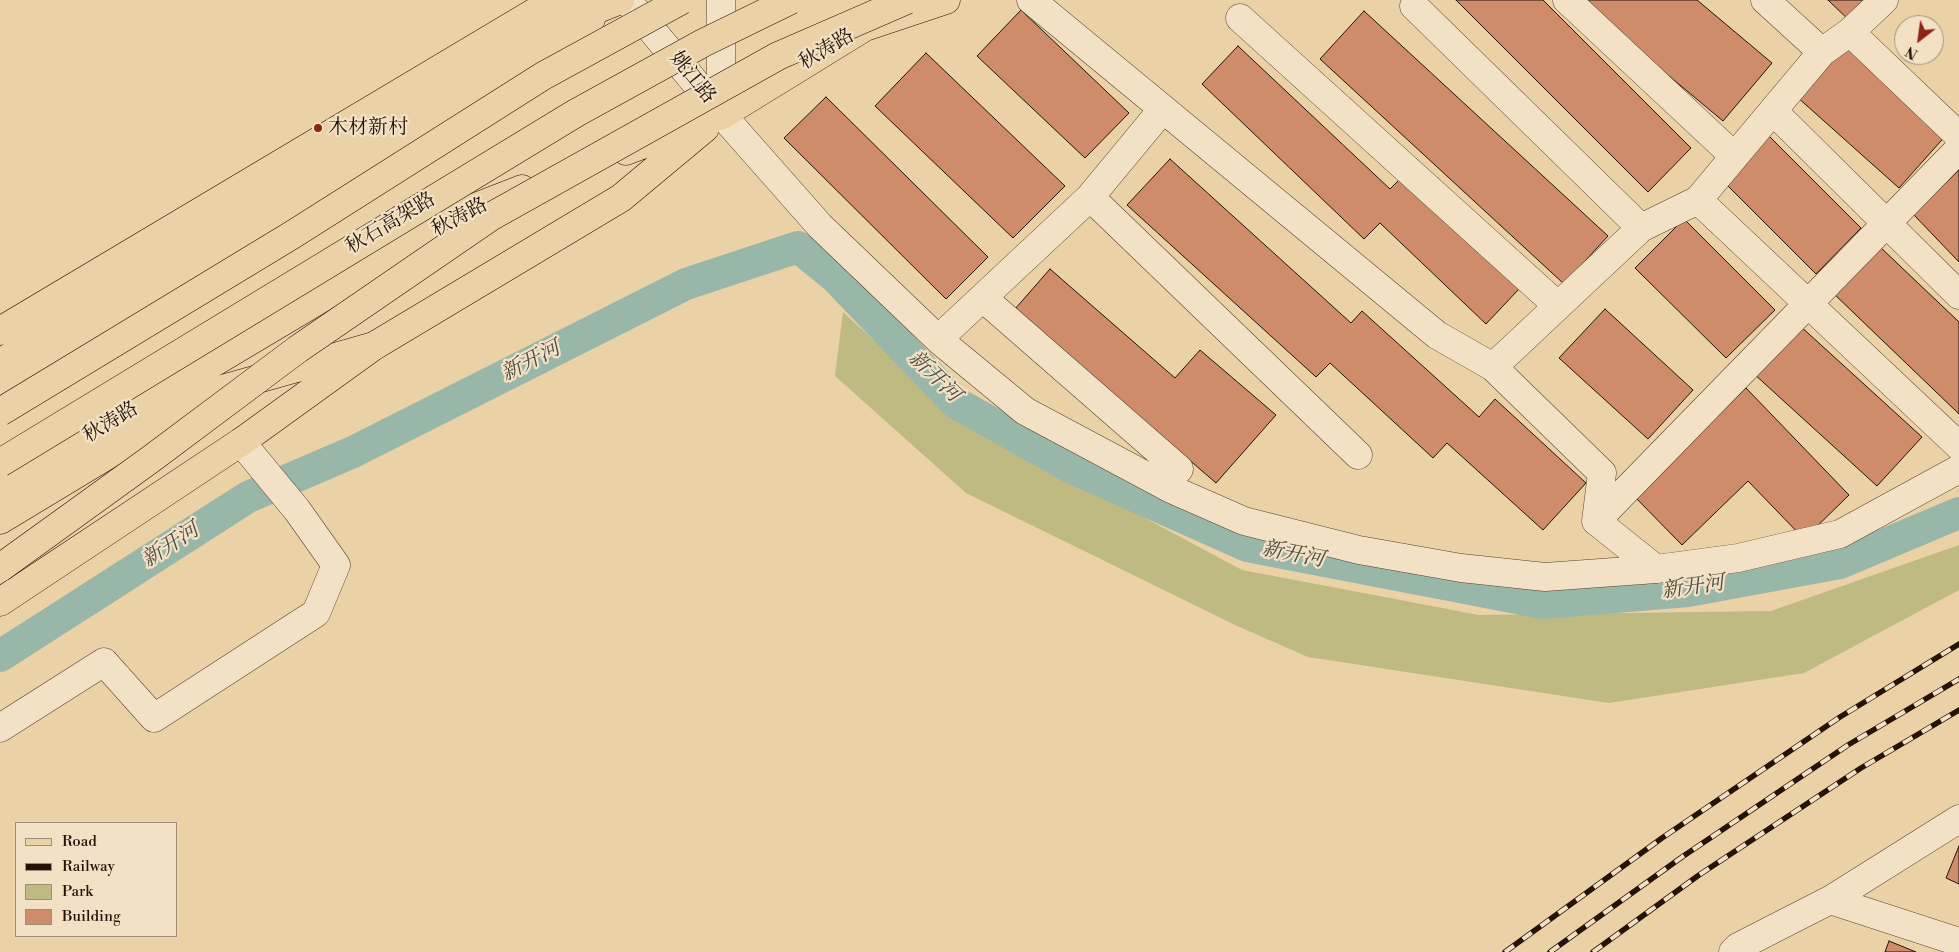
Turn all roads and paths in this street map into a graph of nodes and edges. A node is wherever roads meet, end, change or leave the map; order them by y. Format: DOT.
graph roads {
  1 [pos="612,0"];
  2 [pos="621,0"];
  3 [pos="627,0"];
  4 [pos="682,0"];
  5 [pos="721,0"];
  6 [pos="792,0"];
  7 [pos="907,0"];
  8 [pos="946,0"];
  9 [pos="1031,0"];
  10 [pos="1566,0"];
  11 [pos="1765,0"];
  12 [pos="1884,0"];
  13 [pos="1414,6"];
  14 [pos="1240,18"];
  15 [pos="1850,32"];
  16 [pos="1822,52"];
  17 [pos="1162,110"];
  18 [pos="1773,111"];
  19 [pos="722,114"];
  20 [pos="1959,136"];
  21 [pos="1959,149"];
  22 [pos="1734,156"];
  23 [pos="1090,197"];
  24 [pos="1698,200"];
  25 [pos="1886,223"];
  26 [pos="1641,228"];
  27 [pos="1959,295"];
  28 [pos="983,298"];
  29 [pos="1808,304"];
  30 [pos="1558,306"];
  31 [pos="950,330"];
  32 [pos="0,331"];
  33 [pos="374,346"];
  34 [pos="0,363"];
  35 [pos="1493,366"];
  36 [pos="0,389"];
  37 [pos="0,412"];
  38 [pos="1959,446"];
  39 [pos="246,448"];
  40 [pos="1358,455"];
  41 [pos="0,463"];
  42 [pos="1179,469"];
  43 [pos="1959,469"];
  44 [pos="0,490"];
  45 [pos="0,520"];
  46 [pos="1596,521"];
  47 [pos="0,568"];
  48 [pos="1656,569"];
  49 [pos="0,602"];
  50 [pos="0,728"];
  51 [pos="1959,819"];
  52 [pos="1830,900"];
  53 [pos="1959,942"];
  54 [pos="1733,952"];
  1 -- 32 [label="main road"];
  2 -- 34 [label="main road"];
  2 -- 36 [label="main road"];
  3 -- 19 [label="street, 姚江路"];
  4 -- 37 [label="main road, bridge"];
  5 -- 19 [label="street, 姚江路"];
  6 -- 41 [label="main road, 秋石高架路, bridge"];
  7 -- 47 [label="main road, bridge"];
  8 -- 19 [label="main road, 秋涛路"];
  9 -- 17 [label="street"];
  10 -- 22 [label="street"];
  11 -- 16 [label="street"];
  12 -- 15 [label="street"];
  13 -- 26 [label="street"];
  14 -- 30 [label="street"];
  15 -- 16 [label="street"];
  15 -- 20 [label="street"];
  16 -- 18 [label="street"];
  17 -- 23 [label="street"];
  17 -- 35 [label="street"];
  18 -- 22 [label="street"];
  18 -- 25 [label="street"];
  19 -- 33 [label="main road"];
  19 -- 44 [label="main road, 秋涛路"];
  19 -- 48 [label="street"];
  21 -- 25 [label="street"];
  22 -- 24 [label="street"];
  23 -- 28 [label="street"];
  23 -- 40 [label="street"];
  24 -- 26 [label="street"];
  24 -- 29 [label="street"];
  25 -- 27 [label="street"];
  25 -- 29 [label="street"];
  26 -- 30 [label="street"];
  28 -- 31 [label="street"];
  28 -- 42 [label="street"];
  29 -- 38 [label="street"];
  29 -- 46 [label="street"];
  30 -- 35 [label="street"];
  33 -- 39 [label="main road"];
  33 -- 45 [label="main road"];
  35 -- 46 [label="street"];
  39 -- 49 [label="main road"];
  39 -- 50 [label="street"];
  43 -- 48 [label="street"];
  46 -- 48 [label="street"];
  51 -- 52 [label="street"];
  52 -- 53 [label="street"];
  52 -- 54 [label="street"];
}
